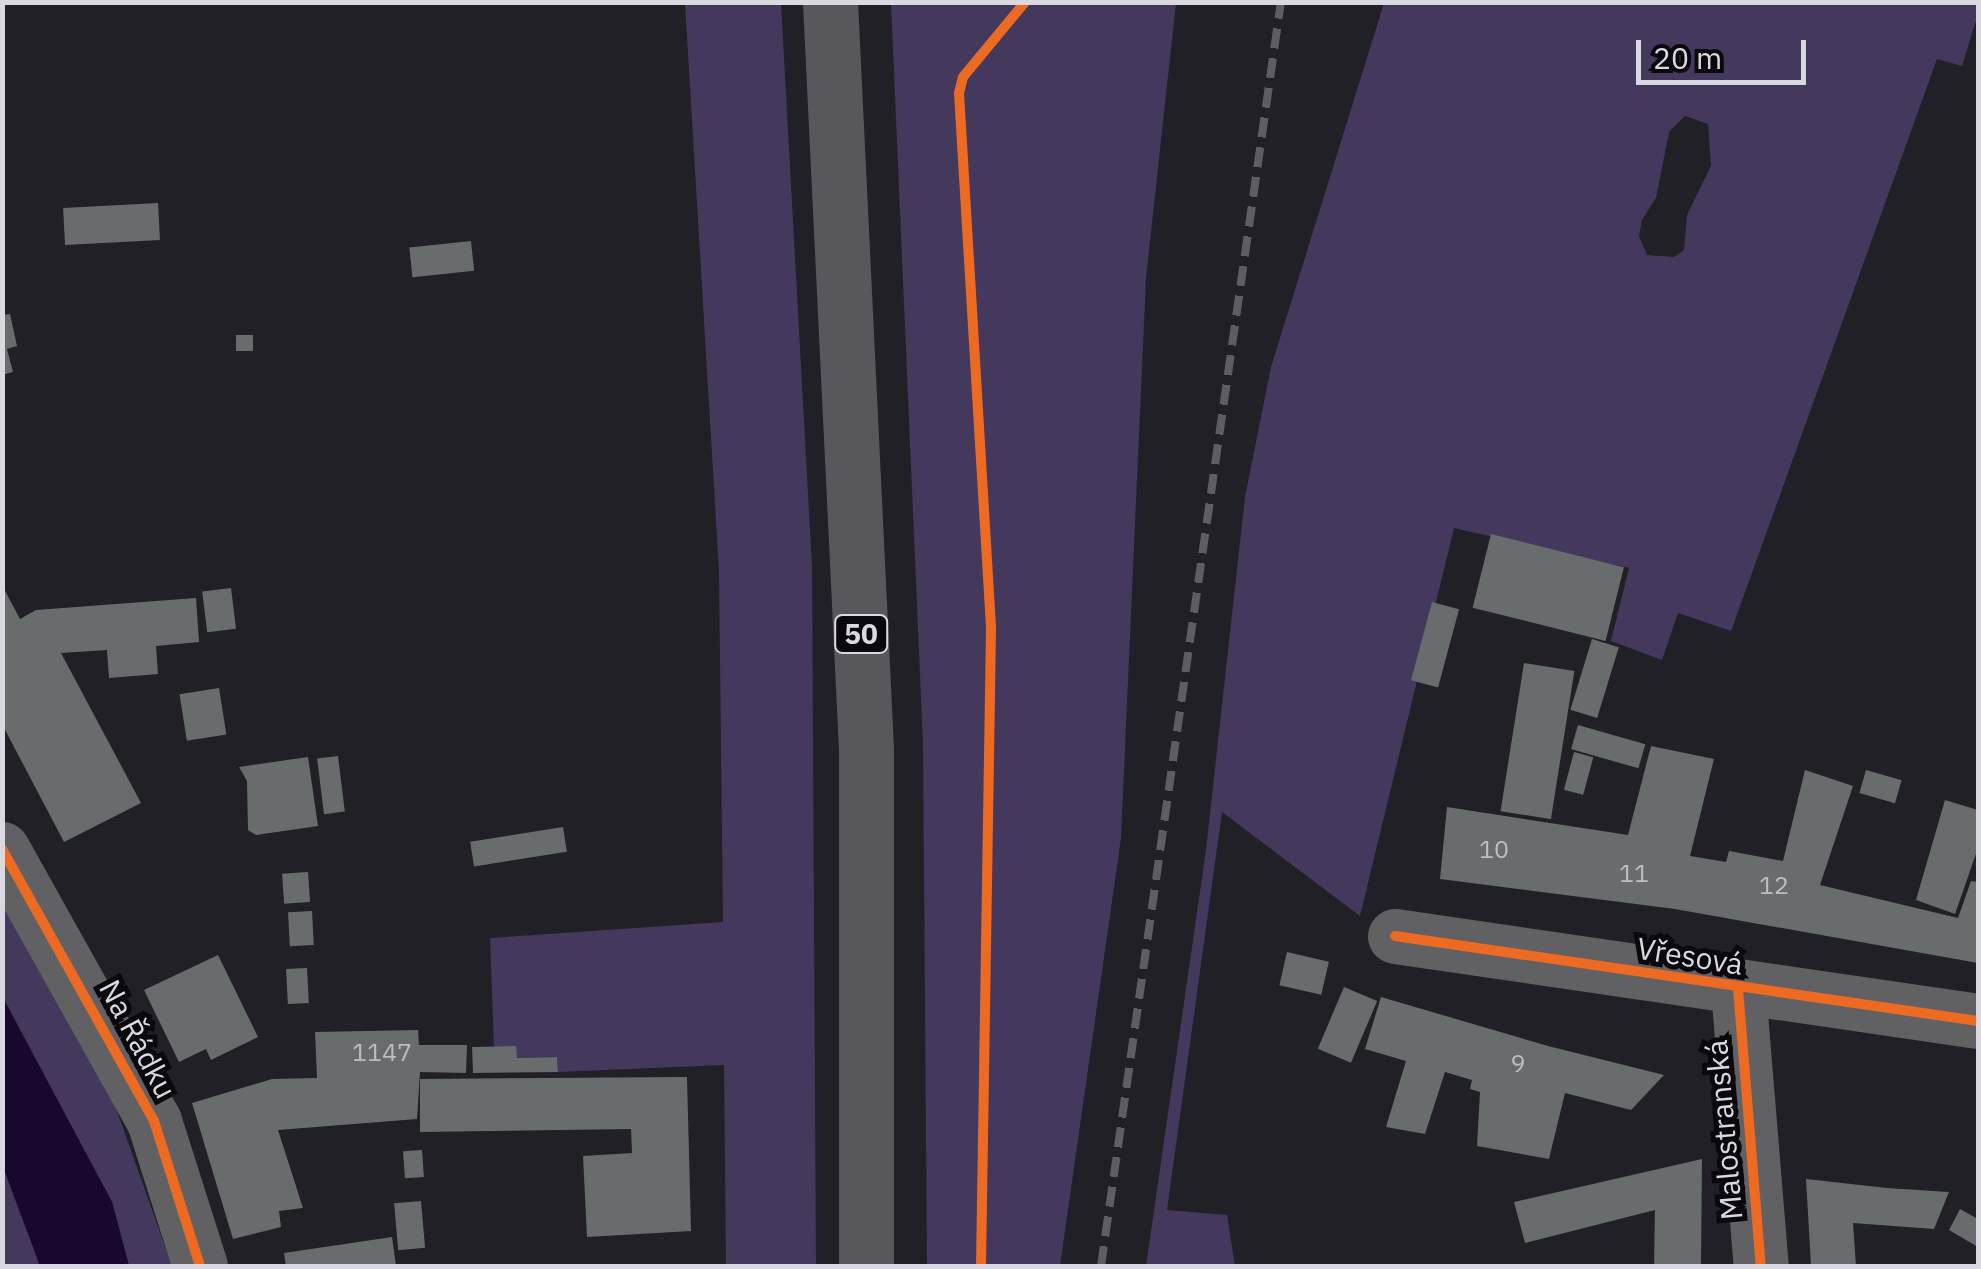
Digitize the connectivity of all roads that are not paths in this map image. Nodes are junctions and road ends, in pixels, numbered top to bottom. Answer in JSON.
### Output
{"nodes":[{"id":1,"x":830,"y":2,"type":"edge"},
{"id":2,"x":2,"y":850,"type":"edge"},
{"id":3,"x":1395,"y":936,"type":"dead end"},
{"id":4,"x":1738,"y":989,"type":"junction"},
{"id":5,"x":1978,"y":1021,"type":"edge"},
{"id":6,"x":200,"y":1266,"type":"edge"},
{"id":7,"x":866,"y":1266,"type":"edge"},
{"id":8,"x":1761,"y":1266,"type":"edge"}],
"edges":[{"from":1,"to":7,"type":"main road","number":"50"},
{"from":2,"to":6,"type":"street","name":"Na Řádku"},
{"from":3,"to":4,"type":"street","name":"Vřesová"},
{"from":4,"to":5,"type":"street","name":"Vřesová"},
{"from":4,"to":8,"type":"street","name":"Malostranská"}]}
